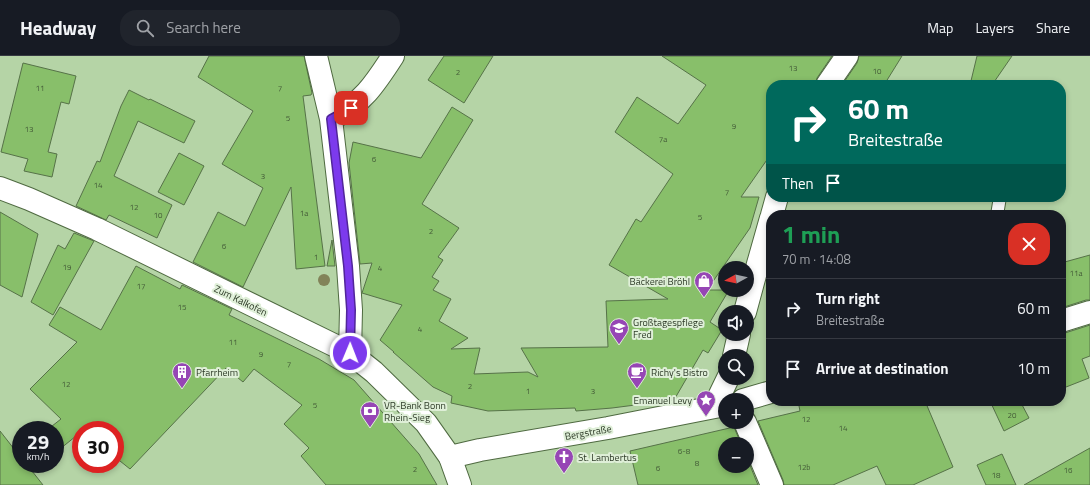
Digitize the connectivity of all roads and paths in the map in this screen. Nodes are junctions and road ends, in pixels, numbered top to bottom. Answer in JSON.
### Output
{"nodes":[{"id":1,"x":316,"y":56,"type":"edge"},
{"id":2,"x":393,"y":56,"type":"edge"},
{"id":3,"x":847,"y":56,"type":"edge"},
{"id":4,"x":830,"y":80,"type":"edge"},
{"id":5,"x":331,"y":119,"type":"junction"},
{"id":6,"x":0,"y":188,"type":"edge"},
{"id":7,"x":766,"y":236,"type":"edge"},
{"id":8,"x":747,"y":305,"type":"edge"},
{"id":9,"x":1090,"y":312,"type":"edge"},
{"id":10,"x":1066,"y":319,"type":"edge"},
{"id":11,"x":350,"y":353,"type":"junction"},
{"id":12,"x":766,"y":393,"type":"edge"},
{"id":13,"x":754,"y":397,"type":"edge"},
{"id":14,"x":718,"y":406,"type":"edge"},
{"id":15,"x":748,"y":429,"type":"edge"},
{"id":16,"x":450,"y":457,"type":"junction"},
{"id":17,"x":460,"y":485,"type":"edge"},
{"id":18,"x":772,"y":485,"type":"edge"}],
"edges":[{"from":1,"to":5,"type":"street"},
{"from":2,"to":5,"type":"street"},
{"from":3,"to":4,"type":"street"},
{"from":5,"to":11,"type":"street"},
{"from":6,"to":11,"type":"street","name":"Zum Kalkofen"},
{"from":7,"to":8,"type":"street"},
{"from":9,"to":10,"type":"street"},
{"from":11,"to":16,"type":"street","name":"Zum Kalkofen"},
{"from":12,"to":13,"type":"street"},
{"from":14,"to":16,"type":"street","name":"Bergstraße"},
{"from":15,"to":18,"type":"street"},
{"from":16,"to":17,"type":"street","name":"Zum Kalkofen"}]}
